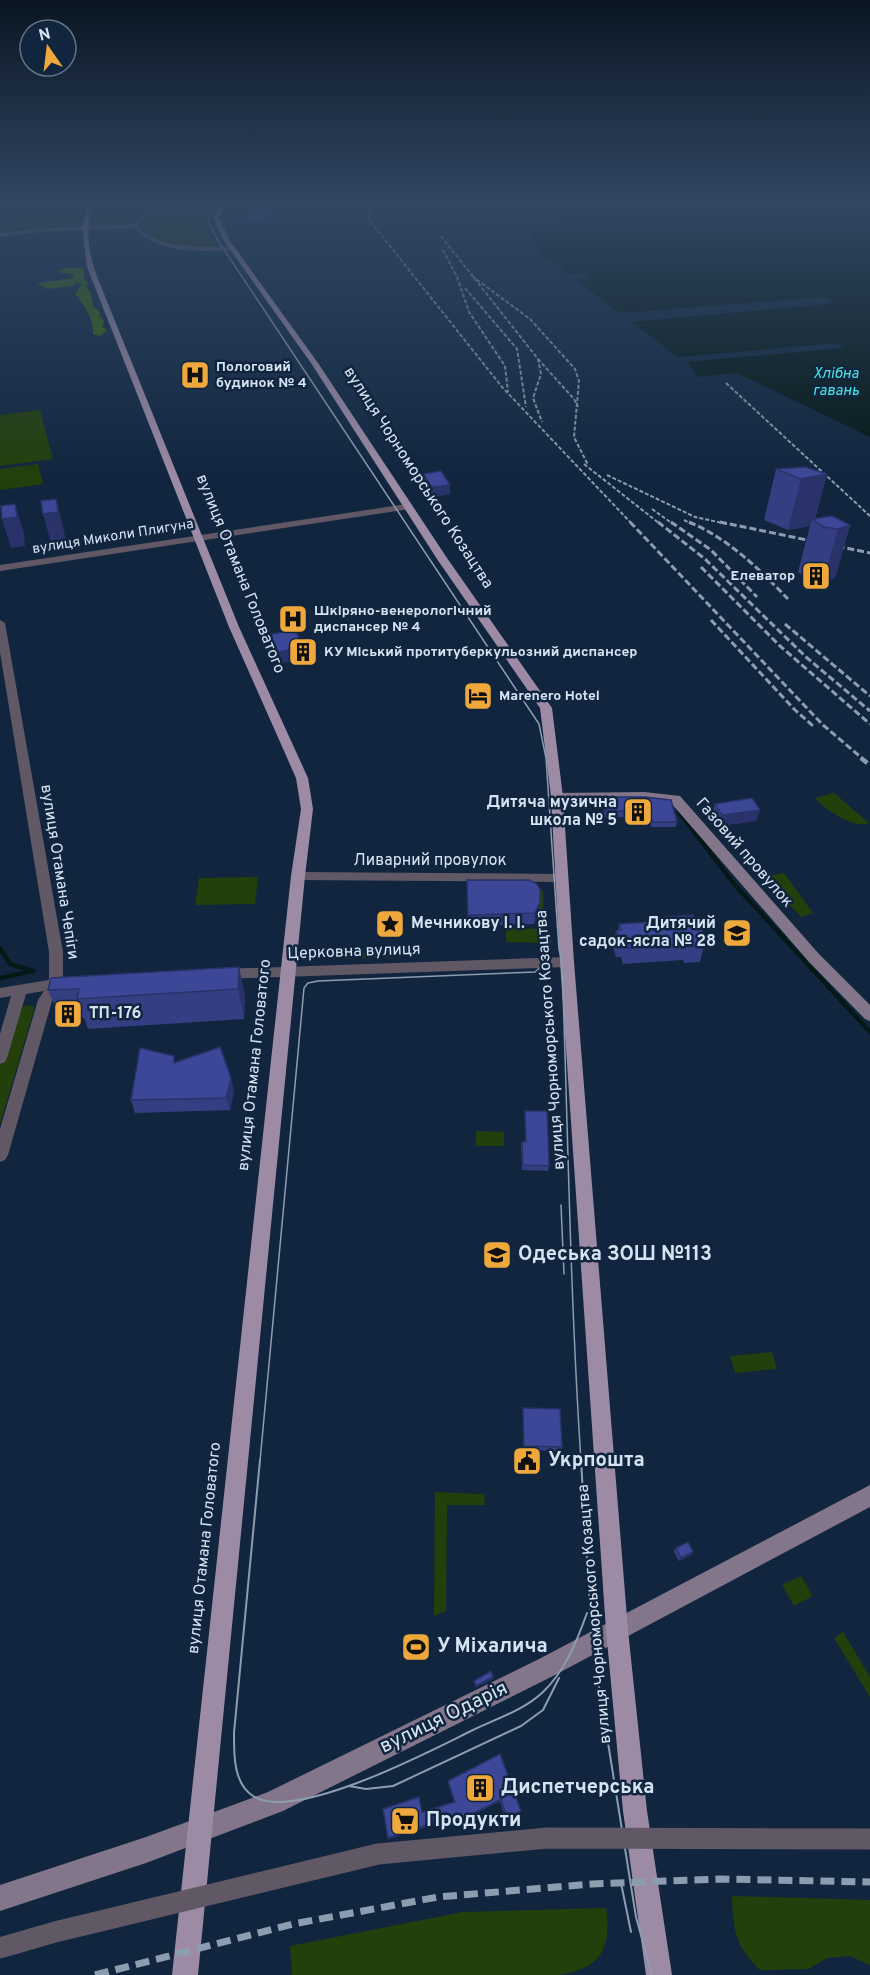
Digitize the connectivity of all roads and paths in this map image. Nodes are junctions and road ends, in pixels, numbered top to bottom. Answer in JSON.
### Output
{"nodes":[{"id":1,"x":99,"y":293,"type":"edge"},
{"id":2,"x":264,"y":293,"type":"edge"},
{"id":3,"x":407,"y":507,"type":"junction"},
{"id":4,"x":198,"y":538,"type":"junction"},
{"id":5,"x":0,"y":568,"type":"edge"},
{"id":6,"x":0,"y":623,"type":"edge"},
{"id":7,"x":557,"y":797,"type":"junction"},
{"id":8,"x":298,"y":876,"type":"junction"},
{"id":9,"x":562,"y":878,"type":"junction"},
{"id":10,"x":567,"y":962,"type":"junction"},
{"id":11,"x":290,"y":970,"type":"junction"},
{"id":12,"x":214,"y":974,"type":"edge"},
{"id":13,"x":79,"y":982,"type":"edge"},
{"id":14,"x":56,"y":983,"type":"junction"},
{"id":15,"x":20,"y":990,"type":"junction"},
{"id":16,"x":0,"y":993,"type":"edge"},
{"id":17,"x":870,"y":1015,"type":"edge"},
{"id":18,"x":0,"y":1058,"type":"edge"},
{"id":19,"x":0,"y":1155,"type":"edge"},
{"id":20,"x":870,"y":1496,"type":"edge"},
{"id":21,"x":617,"y":1630,"type":"junction"},
{"id":22,"x":199,"y":1829,"type":"junction"},
{"id":23,"x":870,"y":1839,"type":"edge"},
{"id":24,"x":0,"y":1898,"type":"edge"},
{"id":25,"x":0,"y":1948,"type":"edge"},
{"id":26,"x":185,"y":1975,"type":"edge"},
{"id":27,"x":659,"y":1975,"type":"edge"}],
"edges":[{"from":1,"to":4,"type":"main road","name":"вулиця Отамана Головатого"},
{"from":2,"to":3,"type":"main road","name":"вулиця Чорноморського Козацтва"},
{"from":3,"to":4,"type":"street","name":"вулиця Миколи Плигуна"},
{"from":3,"to":7,"type":"main road","name":"вулиця Чорноморського Козацтва"},
{"from":4,"to":5,"type":"street","name":"вулиця Миколи Плигуна"},
{"from":4,"to":8,"type":"main road","name":"вулиця Отамана Головатого"},
{"from":6,"to":14,"type":"street","name":"вулиця Отамана Чепіги"},
{"from":7,"to":9,"type":"main road","name":"вулиця Чорноморського Козацтва"},
{"from":7,"to":17,"type":"street","name":"Газовий провулок"},
{"from":8,"to":9,"type":"street","name":"Ливарний провулок"},
{"from":8,"to":11,"type":"main road","name":"вулиця Отамана Головатого"},
{"from":9,"to":10,"type":"main road","name":"вулиця Чорноморського Козацтва"},
{"from":10,"to":11,"type":"street","name":"Церковна вулиця"},
{"from":10,"to":21,"type":"main road","name":"вулиця Чорноморського Козацтва"},
{"from":11,"to":12,"type":"street","name":"Церковна вулиця"},
{"from":11,"to":22,"type":"main road","name":"вулиця Отамана Головатого"},
{"from":13,"to":14,"type":"street"},
{"from":14,"to":15,"type":"street"},
{"from":14,"to":19,"type":"street","name":"вулиця Отамана Чепіги"},
{"from":15,"to":16,"type":"street"},
{"from":15,"to":18,"type":"street"},
{"from":20,"to":21,"type":"street","name":"вулиця Одарія"},
{"from":21,"to":22,"type":"street","name":"вулиця Одарія"},
{"from":21,"to":27,"type":"main road","name":"вулиця Чорноморського Козацтва"},
{"from":22,"to":24,"type":"street","name":"вулиця Одарія"},
{"from":22,"to":26,"type":"main road","name":"вулиця Отамана Головатого"},
{"from":23,"to":25,"type":"street","bridge":true}]}
